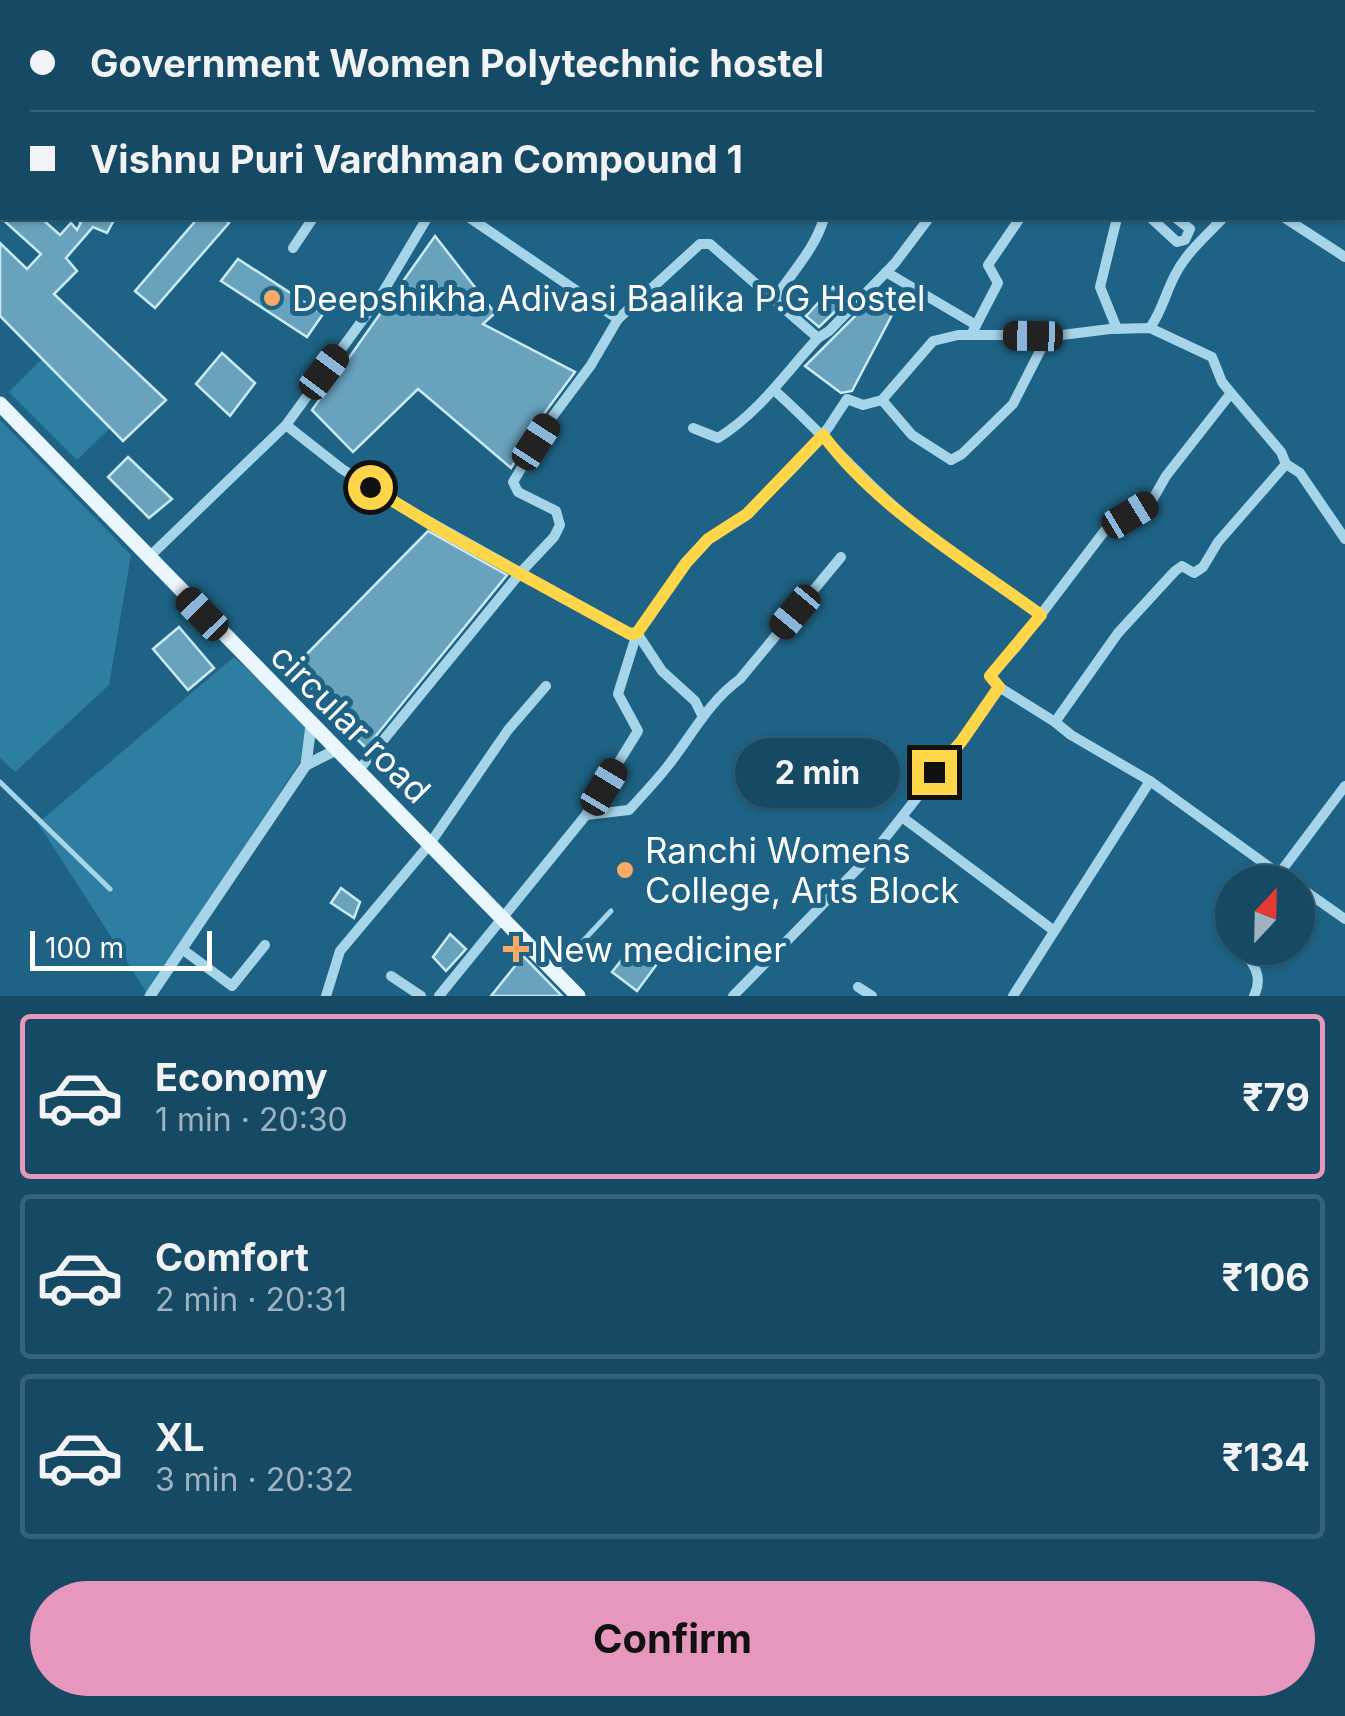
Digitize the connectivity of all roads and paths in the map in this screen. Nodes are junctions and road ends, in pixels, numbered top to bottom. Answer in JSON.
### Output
{"nodes":[{"id":1,"x":312,"y":220,"type":"edge"},
{"id":2,"x":426,"y":220,"type":"edge"},
{"id":3,"x":473,"y":220,"type":"edge"},
{"id":4,"x":823,"y":220,"type":"edge"},
{"id":5,"x":928,"y":220,"type":"edge"},
{"id":6,"x":1019,"y":220,"type":"edge"},
{"id":7,"x":1117,"y":220,"type":"edge"},
{"id":8,"x":1153,"y":220,"type":"edge"},
{"id":9,"x":1179,"y":220,"type":"edge"},
{"id":10,"x":1221,"y":220,"type":"edge"},
{"id":11,"x":1288,"y":220,"type":"edge"},
{"id":12,"x":293,"y":248,"type":"dead end"},
{"id":13,"x":1345,"y":257,"type":"edge"},
{"id":14,"x":886,"y":272,"type":"junction"},
{"id":15,"x":774,"y":300,"type":"junction"},
{"id":16,"x":618,"y":319,"type":"junction"},
{"id":17,"x":1116,"y":328,"type":"junction"},
{"id":18,"x":1150,"y":328,"type":"junction"},
{"id":19,"x":973,"y":330,"type":"junction"},
{"id":20,"x":1033,"y":336,"type":"junction"},
{"id":21,"x":818,"y":338,"type":"junction"},
{"id":22,"x":774,"y":390,"type":"junction"},
{"id":23,"x":1231,"y":393,"type":"junction"},
{"id":24,"x":882,"y":400,"type":"junction"},
{"id":25,"x":0,"y":404,"type":"edge"},
{"id":26,"x":286,"y":424,"type":"junction"},
{"id":27,"x":693,"y":428,"type":"dead end"},
{"id":28,"x":823,"y":435,"type":"junction"},
{"id":29,"x":1286,"y":464,"type":"junction"},
{"id":30,"x":1345,"y":539,"type":"edge"},
{"id":31,"x":147,"y":558,"type":"junction"},
{"id":32,"x":841,"y":558,"type":"dead end"},
{"id":33,"x":521,"y":572,"type":"junction"},
{"id":34,"x":1041,"y":615,"type":"junction"},
{"id":35,"x":634,"y":633,"type":"junction"},
{"id":36,"x":546,"y":686,"type":"dead end"},
{"id":37,"x":999,"y":687,"type":"junction"},
{"id":38,"x":703,"y":717,"type":"junction"},
{"id":39,"x":1054,"y":722,"type":"junction"},
{"id":40,"x":311,"y":725,"type":"junction"},
{"id":41,"x":336,"y":750,"type":"junction"},
{"id":42,"x":306,"y":765,"type":"junction"},
{"id":43,"x":358,"y":772,"type":"junction"},
{"id":44,"x":1150,"y":781,"type":"junction"},
{"id":45,"x":0,"y":782,"type":"edge"},
{"id":46,"x":1345,"y":786,"type":"edge"},
{"id":47,"x":586,"y":815,"type":"junction"},
{"id":48,"x":902,"y":816,"type":"junction"},
{"id":49,"x":429,"y":845,"type":"junction"},
{"id":50,"x":1267,"y":865,"type":"edge"},
{"id":51,"x":1286,"y":865,"type":"edge"},
{"id":52,"x":110,"y":888,"type":"dead end"},
{"id":53,"x":1315,"y":898,"type":"edge"},
{"id":54,"x":611,"y":911,"type":"dead end"},
{"id":55,"x":503,"y":919,"type":"junction"},
{"id":56,"x":1345,"y":919,"type":"edge"},
{"id":57,"x":1052,"y":930,"type":"junction"},
{"id":58,"x":265,"y":945,"type":"dead end"},
{"id":59,"x":182,"y":949,"type":"junction"},
{"id":60,"x":1253,"y":965,"type":"edge"},
{"id":61,"x":554,"y":972,"type":"junction"},
{"id":62,"x":391,"y":976,"type":"dead end"},
{"id":63,"x":858,"y":987,"type":"dead end"},
{"id":64,"x":1256,"y":995,"type":"edge"},
{"id":65,"x":150,"y":996,"type":"edge"},
{"id":66,"x":326,"y":996,"type":"edge"},
{"id":67,"x":421,"y":996,"type":"edge"},
{"id":68,"x":439,"y":996,"type":"edge"},
{"id":69,"x":578,"y":996,"type":"edge"},
{"id":70,"x":733,"y":996,"type":"edge"},
{"id":71,"x":872,"y":996,"type":"edge"},
{"id":72,"x":1013,"y":996,"type":"edge"}],
"edges":[{"from":1,"to":12,"type":"street"},
{"from":2,"to":26,"type":"street"},
{"from":3,"to":16,"type":"street"},
{"from":4,"to":15,"type":"street"},
{"from":5,"to":14,"type":"street"},
{"from":6,"to":19,"type":"street"},
{"from":7,"to":17,"type":"street"},
{"from":8,"to":9,"type":"street"},
{"from":10,"to":18,"type":"street"},
{"from":11,"to":13,"type":"street"},
{"from":14,"to":19,"type":"street"},
{"from":14,"to":21,"type":"street"},
{"from":15,"to":16,"type":"street"},
{"from":15,"to":21,"type":"street"},
{"from":16,"to":33,"type":"street"},
{"from":17,"to":18,"type":"street"},
{"from":17,"to":20,"type":"street"},
{"from":18,"to":23,"type":"street"},
{"from":19,"to":20,"type":"street"},
{"from":19,"to":24,"type":"street"},
{"from":20,"to":24,"type":"street"},
{"from":21,"to":22,"type":"street"},
{"from":22,"to":27,"type":"street"},
{"from":22,"to":28,"type":"street"},
{"from":23,"to":29,"type":"street"},
{"from":23,"to":34,"type":"street"},
{"from":24,"to":28,"type":"street"},
{"from":25,"to":31,"type":"main road","name":"circular road"},
{"from":26,"to":31,"type":"street"},
{"from":26,"to":33,"type":"street"},
{"from":28,"to":34,"type":"street"},
{"from":28,"to":35,"type":"street"},
{"from":29,"to":30,"type":"street"},
{"from":29,"to":39,"type":"street"},
{"from":31,"to":40,"type":"main road","name":"circular road"},
{"from":32,"to":38,"type":"street"},
{"from":33,"to":35,"type":"street"},
{"from":33,"to":43,"type":"street"},
{"from":34,"to":37,"type":"street"},
{"from":35,"to":38,"type":"street"},
{"from":35,"to":47,"type":"street"},
{"from":36,"to":49,"type":"street"},
{"from":37,"to":39,"type":"street"},
{"from":37,"to":48,"type":"street"},
{"from":38,"to":47,"type":"street"},
{"from":39,"to":44,"type":"street"},
{"from":40,"to":41,"type":"main road","name":"circular road"},
{"from":40,"to":42,"type":"street"},
{"from":41,"to":42,"type":"street"},
{"from":41,"to":43,"type":"main road","name":"circular road"},
{"from":42,"to":59,"type":"street"},
{"from":43,"to":49,"type":"main road","name":"circular road"},
{"from":44,"to":50,"type":"street"},
{"from":44,"to":57,"type":"street"},
{"from":45,"to":52,"type":"lane"},
{"from":46,"to":51,"type":"street"},
{"from":47,"to":55,"type":"street"},
{"from":48,"to":57,"type":"street"},
{"from":48,"to":70,"type":"street"},
{"from":49,"to":55,"type":"main road","name":"circular road"},
{"from":49,"to":66,"type":"street"},
{"from":53,"to":56,"type":"street"},
{"from":54,"to":61,"type":"lane"},
{"from":55,"to":61,"type":"main road","name":"circular road"},
{"from":55,"to":68,"type":"street"},
{"from":57,"to":72,"type":"street"},
{"from":58,"to":59,"type":"street"},
{"from":59,"to":65,"type":"street"},
{"from":60,"to":64,"type":"street"},
{"from":61,"to":69,"type":"main road","name":"circular road"},
{"from":62,"to":67,"type":"street"},
{"from":63,"to":71,"type":"street"}]}
